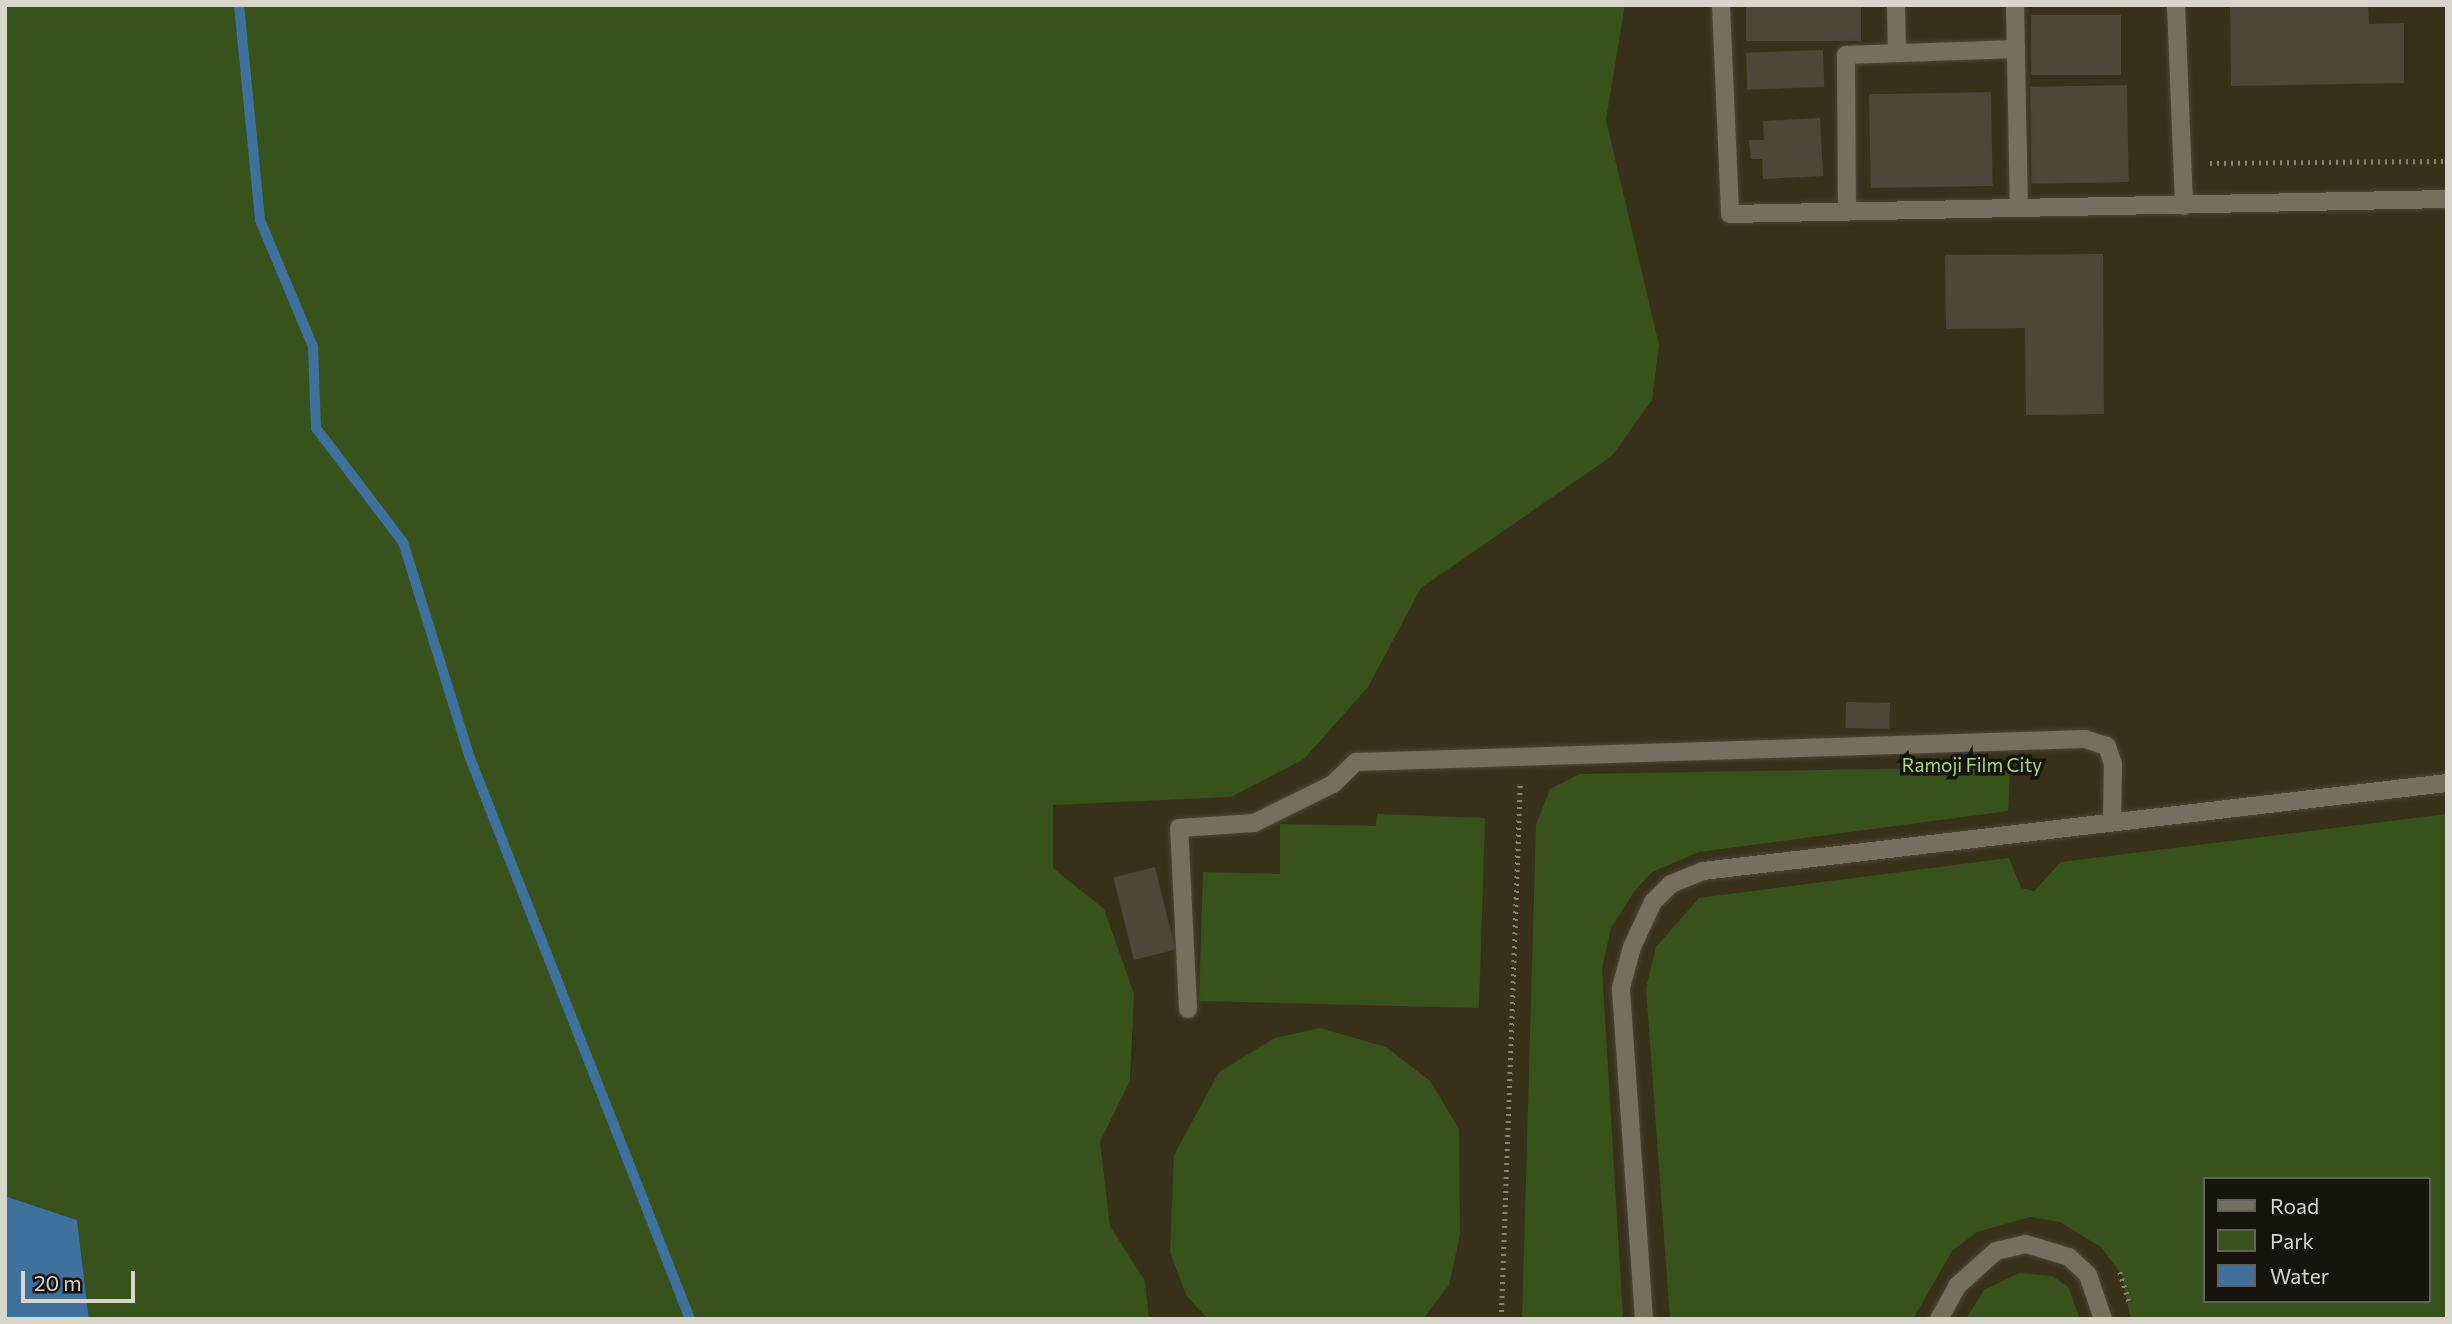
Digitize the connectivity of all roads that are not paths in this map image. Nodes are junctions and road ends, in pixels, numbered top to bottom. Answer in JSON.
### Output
{"nodes":[{"id":1,"x":1721,"y":5,"type":"edge"},
{"id":2,"x":1896,"y":5,"type":"edge"},
{"id":3,"x":2014,"y":5,"type":"edge"},
{"id":4,"x":2176,"y":5,"type":"edge"},
{"id":5,"x":2015,"y":49,"type":"junction"},
{"id":6,"x":1897,"y":53,"type":"junction"},
{"id":7,"x":2447,"y":199,"type":"edge"},
{"id":8,"x":2184,"y":206,"type":"junction"},
{"id":9,"x":2019,"y":208,"type":"junction"},
{"id":10,"x":1847,"y":211,"type":"junction"},
{"id":11,"x":2447,"y":783,"type":"edge"},
{"id":12,"x":2112,"y":819,"type":"junction"},
{"id":13,"x":1188,"y":1009,"type":"dead end"},
{"id":14,"x":1644,"y":1319,"type":"edge"},
{"id":15,"x":1939,"y":1319,"type":"edge"},
{"id":16,"x":2102,"y":1319,"type":"edge"}],
"edges":[{"from":1,"to":10,"type":"lane"},
{"from":2,"to":6,"type":"lane"},
{"from":3,"to":5,"type":"lane"},
{"from":4,"to":8,"type":"lane"},
{"from":5,"to":6,"type":"lane"},
{"from":5,"to":9,"type":"lane"},
{"from":6,"to":10,"type":"lane"},
{"from":7,"to":8,"type":"lane"},
{"from":8,"to":9,"type":"lane"},
{"from":9,"to":10,"type":"lane"},
{"from":11,"to":12,"type":"lane"},
{"from":12,"to":13,"type":"lane"},
{"from":12,"to":14,"type":"lane"},
{"from":15,"to":16,"type":"lane"}]}
